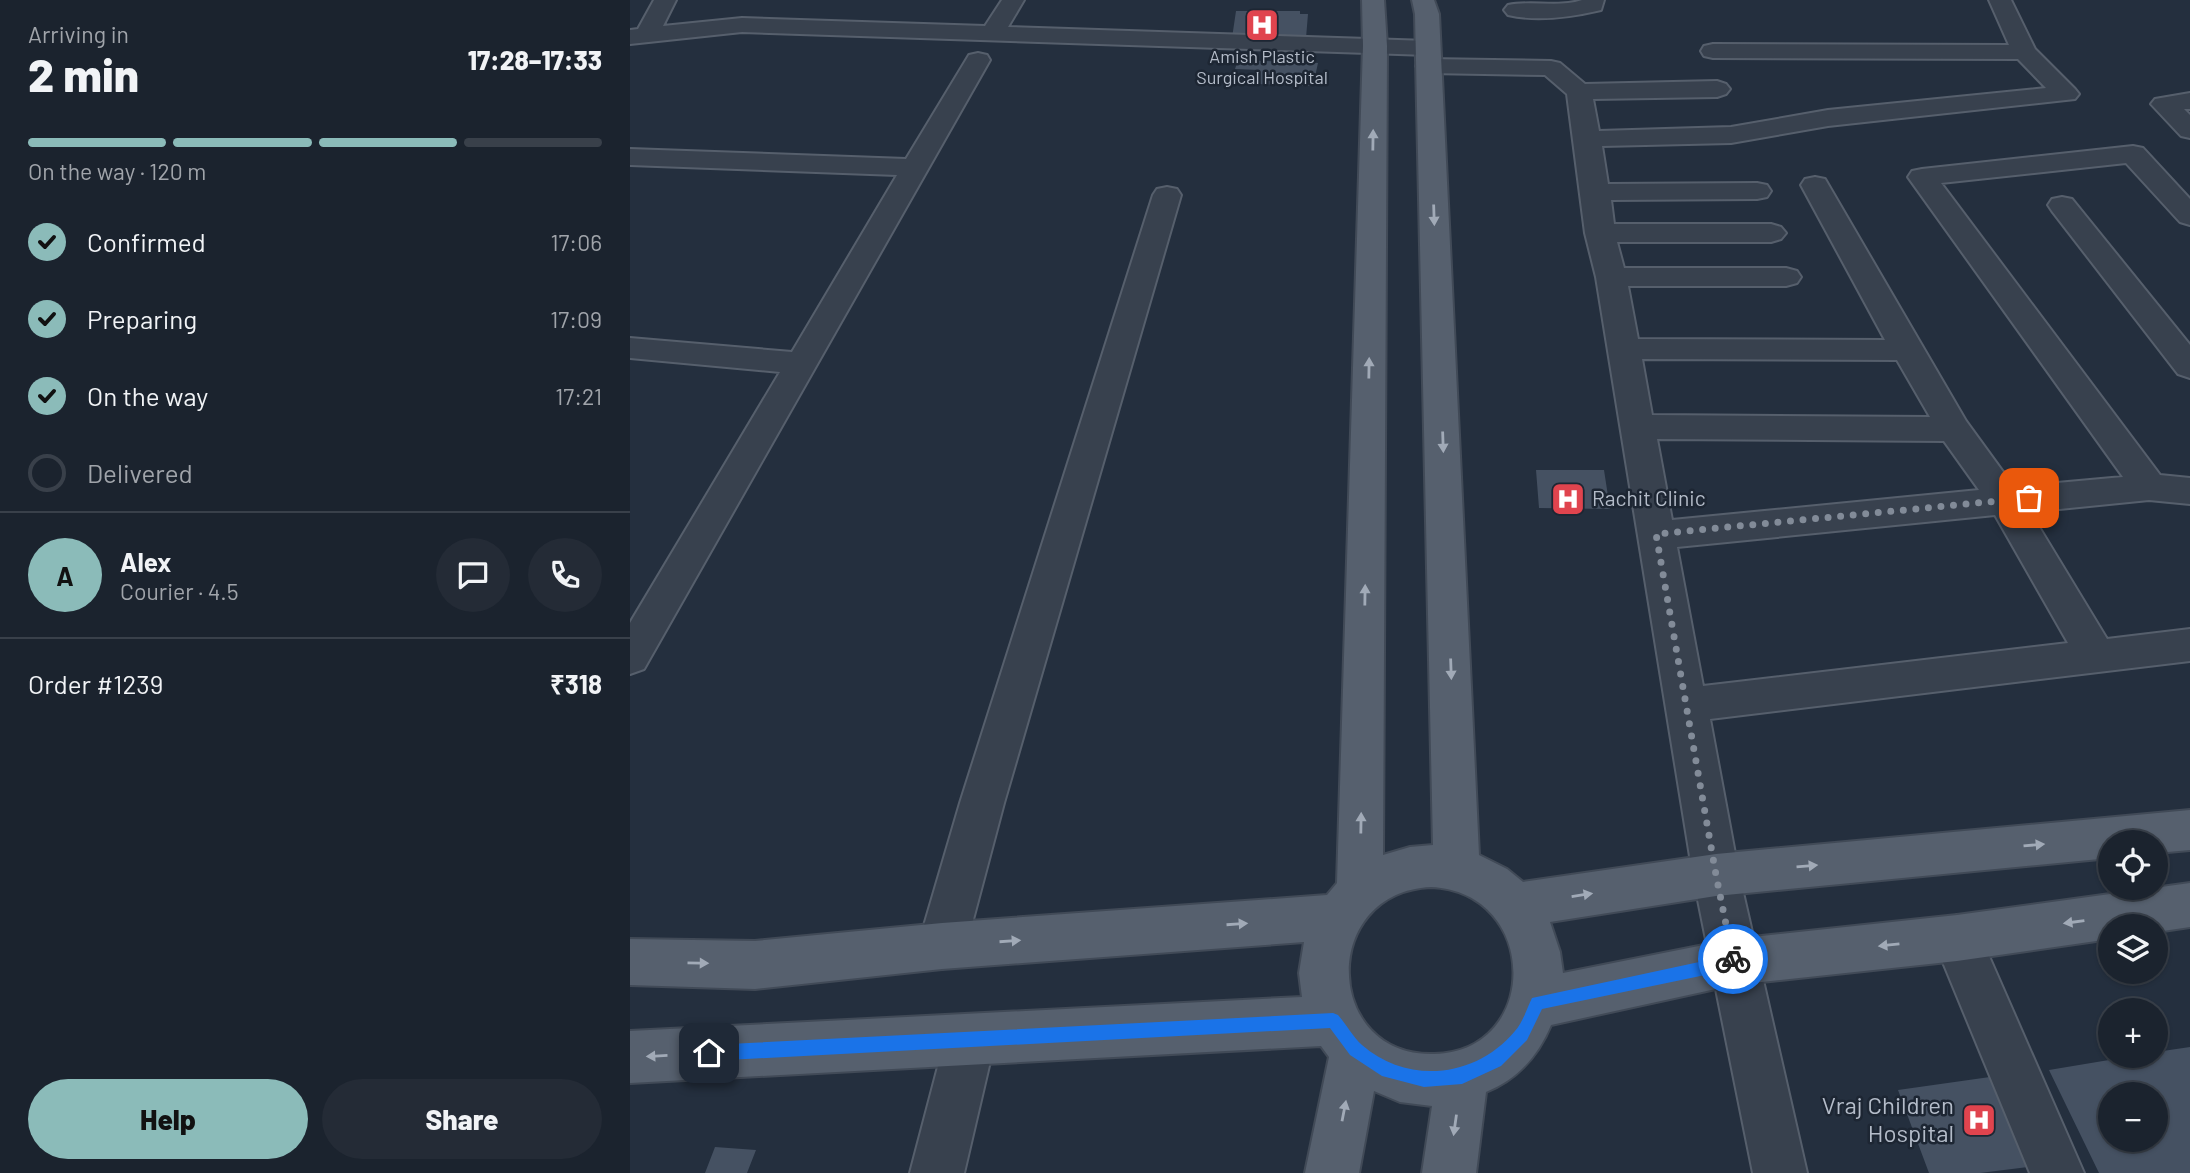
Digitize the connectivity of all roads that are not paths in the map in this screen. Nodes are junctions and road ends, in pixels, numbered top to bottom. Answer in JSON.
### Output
{"nodes":[{"id":1,"x":665,"y":0,"type":"edge"},
{"id":2,"x":1013,"y":0,"type":"edge"},
{"id":3,"x":1373,"y":0,"type":"edge"},
{"id":4,"x":1423,"y":0,"type":"edge"},
{"id":5,"x":1593,"y":0,"type":"edge"},
{"id":6,"x":2000,"y":0,"type":"edge"},
{"id":7,"x":1516,"y":10,"type":"dead end"},
{"id":8,"x":639,"y":36,"type":"edge"},
{"id":9,"x":1375,"y":46,"type":"junction"},
{"id":10,"x":986,"y":47,"type":"junction"},
{"id":11,"x":1713,"y":51,"type":"dead end"},
{"id":12,"x":2024,"y":52,"type":"junction"},
{"id":13,"x":1428,"y":57,"type":"junction"},
{"id":14,"x":1717,"y":89,"type":"dead end"},
{"id":15,"x":1578,"y":92,"type":"junction"},
{"id":16,"x":2190,"y":101,"type":"edge"},
{"id":17,"x":2190,"y":130,"type":"edge"},
{"id":18,"x":1586,"y":139,"type":"junction"},
{"id":19,"x":630,"y":157,"type":"edge"},
{"id":20,"x":915,"y":168,"type":"junction"},
{"id":21,"x":1815,"y":185,"type":"dead end"},
{"id":22,"x":1757,"y":191,"type":"dead end"},
{"id":23,"x":1596,"y":192,"type":"junction"},
{"id":24,"x":1167,"y":195,"type":"dead end"},
{"id":25,"x":2062,"y":205,"type":"dead end"},
{"id":26,"x":2190,"y":216,"type":"edge"},
{"id":27,"x":1600,"y":233,"type":"junction"},
{"id":28,"x":1771,"y":233,"type":"dead end"},
{"id":29,"x":1611,"y":277,"type":"junction"},
{"id":30,"x":1786,"y":277,"type":"dead end"},
{"id":31,"x":630,"y":348,"type":"edge"},
{"id":32,"x":1624,"y":349,"type":"junction"},
{"id":33,"x":1907,"y":350,"type":"junction"},
{"id":34,"x":802,"y":363,"type":"junction"},
{"id":35,"x":2190,"y":367,"type":"edge"},
{"id":36,"x":1637,"y":426,"type":"junction"},
{"id":37,"x":1954,"y":429,"type":"junction"},
{"id":38,"x":2149,"y":487,"type":"junction"},
{"id":39,"x":2190,"y":491,"type":"edge"},
{"id":40,"x":2006,"y":500,"type":"junction"},
{"id":41,"x":1656,"y":534,"type":"junction"},
{"id":42,"x":647,"y":600,"type":"edge"},
{"id":43,"x":2190,"y":645,"type":"edge"},
{"id":44,"x":2096,"y":656,"type":"junction"},
{"id":45,"x":630,"y":658,"type":"edge"},
{"id":46,"x":1686,"y":705,"type":"junction"},
{"id":47,"x":2190,"y":830,"type":"edge"},
{"id":48,"x":1457,"y":869,"type":"junction"},
{"id":49,"x":1716,"y":875,"type":"junction"},
{"id":50,"x":1348,"y":904,"type":"junction"},
{"id":51,"x":1514,"y":905,"type":"junction"},
{"id":52,"x":2190,"y":905,"type":"edge"},
{"id":53,"x":1957,"y":938,"type":"junction"},
{"id":54,"x":942,"y":946,"type":"junction"},
{"id":55,"x":630,"y":962,"type":"edge"},
{"id":56,"x":1734,"y":962,"type":"junction"},
{"id":57,"x":1537,"y":1003,"type":"junction"},
{"id":58,"x":1344,"y":1035,"type":"junction"},
{"id":59,"x":970,"y":1040,"type":"junction"},
{"id":60,"x":630,"y":1057,"type":"edge"},
{"id":61,"x":1462,"y":1076,"type":"junction"},
{"id":62,"x":937,"y":1173,"type":"edge"},
{"id":63,"x":1332,"y":1173,"type":"edge"},
{"id":64,"x":1449,"y":1173,"type":"edge"},
{"id":65,"x":1780,"y":1173,"type":"edge"},
{"id":66,"x":2057,"y":1173,"type":"edge"}],
"edges":[{"from":1,"to":8,"type":"street"},
{"from":2,"to":10,"type":"street"},
{"from":3,"to":9,"type":"main road"},
{"from":4,"to":13,"type":"main road"},
{"from":5,"to":7,"type":"street"},
{"from":6,"to":12,"type":"street"},
{"from":8,"to":10,"type":"street"},
{"from":9,"to":10,"type":"street"},
{"from":9,"to":13,"type":"street"},
{"from":50,"to":9,"type":"main road","one_way":true},
{"from":10,"to":20,"type":"street"},
{"from":11,"to":12,"type":"street"},
{"from":12,"to":18,"type":"street"},
{"from":13,"to":15,"type":"street"},
{"from":13,"to":48,"type":"main road","one_way":true},
{"from":14,"to":15,"type":"street"},
{"from":15,"to":18,"type":"street"},
{"from":16,"to":17,"type":"street"},
{"from":18,"to":23,"type":"street"},
{"from":19,"to":20,"type":"street"},
{"from":20,"to":34,"type":"street"},
{"from":21,"to":33,"type":"street"},
{"from":22,"to":23,"type":"street"},
{"from":23,"to":27,"type":"street"},
{"from":24,"to":54,"type":"street"},
{"from":25,"to":35,"type":"street"},
{"from":26,"to":38,"type":"street"},
{"from":27,"to":28,"type":"street"},
{"from":27,"to":29,"type":"street"},
{"from":29,"to":30,"type":"street"},
{"from":29,"to":32,"type":"street"},
{"from":31,"to":34,"type":"street"},
{"from":32,"to":33,"type":"street"},
{"from":32,"to":36,"type":"street"},
{"from":33,"to":37,"type":"street"},
{"from":34,"to":42,"type":"street"},
{"from":36,"to":37,"type":"street"},
{"from":36,"to":41,"type":"street"},
{"from":37,"to":40,"type":"street"},
{"from":38,"to":39,"type":"street"},
{"from":38,"to":40,"type":"street"},
{"from":40,"to":41,"type":"street"},
{"from":40,"to":44,"type":"street"},
{"from":41,"to":46,"type":"street"},
{"from":42,"to":45,"type":"street"},
{"from":43,"to":44,"type":"street"},
{"from":44,"to":46,"type":"street"},
{"from":46,"to":49,"type":"street"},
{"from":49,"to":47,"type":"main road","one_way":true},
{"from":48,"to":50,"type":"main road"},
{"from":48,"to":51,"type":"main road"},
{"from":51,"to":49,"type":"main road","one_way":true},
{"from":49,"to":56,"type":"street"},
{"from":54,"to":50,"type":"main road","one_way":true},
{"from":50,"to":58,"type":"main road"},
{"from":51,"to":57,"type":"main road"},
{"from":52,"to":53,"type":"main road","one_way":true},
{"from":53,"to":56,"type":"main road","one_way":true},
{"from":53,"to":66,"type":"street"},
{"from":55,"to":54,"type":"main road","one_way":true},
{"from":56,"to":57,"type":"main road"},
{"from":56,"to":65,"type":"street"},
{"from":57,"to":61,"type":"main road"},
{"from":58,"to":59,"type":"main road"},
{"from":58,"to":61,"type":"main road"},
{"from":63,"to":58,"type":"main road","one_way":true},
{"from":59,"to":60,"type":"main road","one_way":true},
{"from":59,"to":62,"type":"street"},
{"from":61,"to":64,"type":"main road","one_way":true}]}
